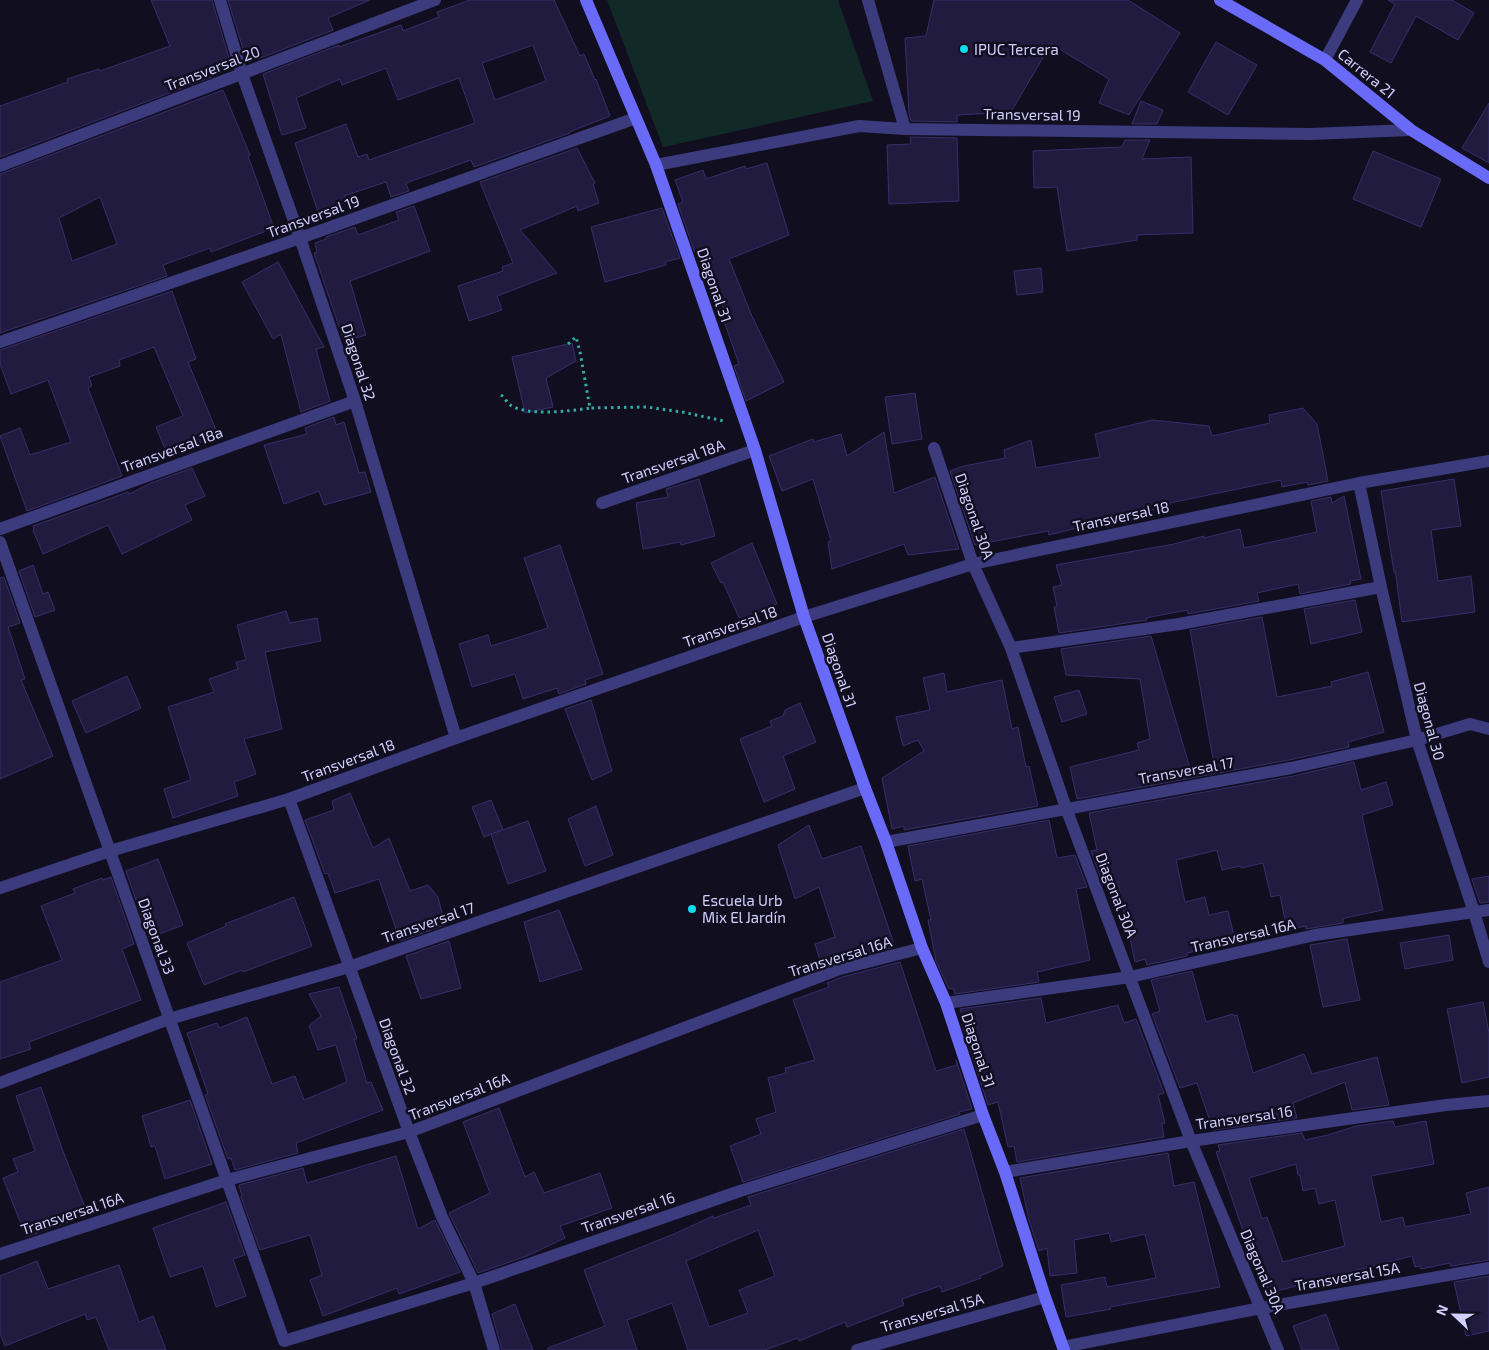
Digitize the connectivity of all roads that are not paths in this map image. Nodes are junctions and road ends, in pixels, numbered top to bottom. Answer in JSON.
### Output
{"nodes":[{"id":1,"x":220,"y":0,"type":"edge"},
{"id":2,"x":434,"y":0,"type":"edge"},
{"id":3,"x":586,"y":0,"type":"edge"},
{"id":4,"x":868,"y":0,"type":"edge"},
{"id":5,"x":1220,"y":0,"type":"edge"},
{"id":6,"x":1357,"y":0,"type":"edge"},
{"id":7,"x":1325,"y":60,"type":"junction"},
{"id":8,"x":242,"y":74,"type":"junction"},
{"id":9,"x":636,"y":118,"type":"junction"},
{"id":10,"x":905,"y":128,"type":"junction"},
{"id":11,"x":1411,"y":130,"type":"junction"},
{"id":12,"x":656,"y":164,"type":"junction"},
{"id":13,"x":0,"y":166,"type":"edge"},
{"id":14,"x":1489,"y":178,"type":"edge"},
{"id":15,"x":300,"y":238,"type":"junction"},
{"id":16,"x":0,"y":342,"type":"edge"},
{"id":17,"x":355,"y":401,"type":"junction"},
{"id":18,"x":934,"y":448,"type":"dead end"},
{"id":19,"x":755,"y":450,"type":"junction"},
{"id":20,"x":1489,"y":461,"type":"edge"},
{"id":21,"x":1359,"y":483,"type":"junction"},
{"id":22,"x":602,"y":503,"type":"dead end"},
{"id":23,"x":0,"y":529,"type":"edge"},
{"id":24,"x":0,"y":542,"type":"edge"},
{"id":25,"x":973,"y":564,"type":"junction"},
{"id":26,"x":1381,"y":587,"type":"junction"},
{"id":27,"x":804,"y":617,"type":"junction"},
{"id":28,"x":1011,"y":648,"type":"junction"},
{"id":29,"x":1489,"y":729,"type":"edge"},
{"id":30,"x":456,"y":738,"type":"junction"},
{"id":31,"x":1417,"y":740,"type":"junction"},
{"id":32,"x":865,"y":788,"type":"junction"},
{"id":33,"x":289,"y":799,"type":"junction"},
{"id":34,"x":1066,"y":808,"type":"junction"},
{"id":35,"x":886,"y":842,"type":"junction"},
{"id":36,"x":110,"y":851,"type":"junction"},
{"id":37,"x":0,"y":888,"type":"edge"},
{"id":38,"x":1489,"y":910,"type":"edge"},
{"id":39,"x":1474,"y":912,"type":"junction"},
{"id":40,"x":922,"y":948,"type":"junction"},
{"id":41,"x":1489,"y":962,"type":"edge"},
{"id":42,"x":349,"y":967,"type":"junction"},
{"id":43,"x":1130,"y":977,"type":"junction"},
{"id":44,"x":946,"y":1003,"type":"junction"},
{"id":45,"x":169,"y":1019,"type":"junction"},
{"id":46,"x":0,"y":1083,"type":"edge"},
{"id":47,"x":1489,"y":1101,"type":"edge"},
{"id":48,"x":983,"y":1115,"type":"junction"},
{"id":49,"x":408,"y":1132,"type":"junction"},
{"id":50,"x":1191,"y":1141,"type":"junction"},
{"id":51,"x":1005,"y":1172,"type":"junction"},
{"id":52,"x":226,"y":1180,"type":"junction"},
{"id":53,"x":0,"y":1254,"type":"edge"},
{"id":54,"x":1489,"y":1268,"type":"edge"},
{"id":55,"x":474,"y":1283,"type":"junction"},
{"id":56,"x":1045,"y":1297,"type":"junction"},
{"id":57,"x":1261,"y":1308,"type":"junction"},
{"id":58,"x":284,"y":1341,"type":"joint"},
{"id":59,"x":1064,"y":1348,"type":"edge"},
{"id":60,"x":494,"y":1350,"type":"edge"},
{"id":61,"x":856,"y":1350,"type":"edge"},
{"id":62,"x":1278,"y":1350,"type":"edge"}],
"edges":[{"from":1,"to":8,"type":"street","name":"Diagonal 32"},
{"from":2,"to":8,"type":"street","name":"Transversal 20"},
{"from":3,"to":9,"type":"street","name":"Diagonal 31"},
{"from":4,"to":10,"type":"street"},
{"from":5,"to":7,"type":"street","name":"Carrera 21"},
{"from":6,"to":7,"type":"street"},
{"from":7,"to":11,"type":"street","name":"Carrera 21"},
{"from":8,"to":13,"type":"street","name":"Transversal 20"},
{"from":8,"to":15,"type":"street","name":"Diagonal 32"},
{"from":9,"to":12,"type":"street","name":"Diagonal 31"},
{"from":9,"to":15,"type":"street","name":"Transversal 19"},
{"from":10,"to":11,"type":"street","name":"Transversal 19"},
{"from":10,"to":12,"type":"street","name":"Transversal 19"},
{"from":11,"to":14,"type":"street","name":"Carrera 21"},
{"from":12,"to":19,"type":"street","name":"Diagonal 31"},
{"from":15,"to":16,"type":"street","name":"Transversal 19"},
{"from":15,"to":17,"type":"street","name":"Diagonal 32"},
{"from":17,"to":23,"type":"street","name":"Transversal 18a"},
{"from":17,"to":30,"type":"street","name":"Diagonal 32"},
{"from":18,"to":25,"type":"street","name":"Diagonal 30A"},
{"from":19,"to":22,"type":"street","name":"Transversal 18A"},
{"from":19,"to":27,"type":"street","name":"Diagonal 31"},
{"from":20,"to":21,"type":"street","name":"Transversal 18"},
{"from":21,"to":25,"type":"street","name":"Transversal 18"},
{"from":21,"to":26,"type":"street","name":"Diagonal 30"},
{"from":24,"to":36,"type":"street","name":"Diagonal 33"},
{"from":25,"to":27,"type":"street","name":"Transversal 18"},
{"from":25,"to":28,"type":"street","name":"Diagonal 30A"},
{"from":26,"to":28,"type":"street"},
{"from":26,"to":31,"type":"street","name":"Diagonal 30"},
{"from":27,"to":30,"type":"street","name":"Transversal 18"},
{"from":27,"to":32,"type":"street","name":"Diagonal 31"},
{"from":28,"to":34,"type":"street","name":"Diagonal 30A"},
{"from":29,"to":31,"type":"street","name":"Transversal 17"},
{"from":30,"to":33,"type":"street","name":"Transversal 18"},
{"from":31,"to":34,"type":"street","name":"Transversal 17"},
{"from":31,"to":39,"type":"street","name":"Diagonal 30"},
{"from":32,"to":35,"type":"street","name":"Diagonal 31"},
{"from":32,"to":42,"type":"street","name":"Transversal 17"},
{"from":33,"to":36,"type":"street","name":"Transversal 18"},
{"from":33,"to":42,"type":"street","name":"Diagonal 32"},
{"from":34,"to":35,"type":"street","name":"Transversal 17"},
{"from":34,"to":43,"type":"street","name":"Diagonal 30A"},
{"from":35,"to":40,"type":"street","name":"Diagonal 31"},
{"from":36,"to":37,"type":"street","name":"Transversal 18"},
{"from":36,"to":45,"type":"street","name":"Diagonal 33"},
{"from":38,"to":39,"type":"street","name":"Transversal 16A"},
{"from":39,"to":41,"type":"street","name":"Diagonal 30"},
{"from":39,"to":43,"type":"street","name":"Transversal 16A"},
{"from":40,"to":44,"type":"street","name":"Diagonal 31"},
{"from":40,"to":49,"type":"street","name":"Transversal 16A"},
{"from":42,"to":45,"type":"street","name":"Transversal 17"},
{"from":42,"to":49,"type":"street","name":"Diagonal 32"},
{"from":43,"to":44,"type":"street","name":"Transversal 16A"},
{"from":43,"to":50,"type":"street","name":"Diagonal 30A"},
{"from":44,"to":48,"type":"street","name":"Diagonal 31"},
{"from":45,"to":46,"type":"street","name":"Transversal 17"},
{"from":45,"to":52,"type":"street","name":"Diagonal 33"},
{"from":47,"to":50,"type":"street","name":"Transversal 16"},
{"from":48,"to":51,"type":"street","name":"Diagonal 31"},
{"from":48,"to":55,"type":"street","name":"Transversal 16"},
{"from":49,"to":52,"type":"street","name":"Transversal 16A"},
{"from":49,"to":55,"type":"street","name":"Diagonal 32"},
{"from":50,"to":51,"type":"street","name":"Transversal 16"},
{"from":50,"to":57,"type":"street","name":"Diagonal 30A"},
{"from":51,"to":56,"type":"street","name":"Diagonal 31"},
{"from":52,"to":53,"type":"street","name":"Transversal 16A"},
{"from":52,"to":58,"type":"street","name":"Diagonal 33"},
{"from":54,"to":57,"type":"street","name":"Transversal 15A"},
{"from":55,"to":58,"type":"street","name":"Transversal 16"},
{"from":55,"to":60,"type":"street","name":"Diagonal 32"},
{"from":56,"to":59,"type":"street","name":"Diagonal 31"},
{"from":56,"to":61,"type":"street","name":"Transversal 15A"},
{"from":57,"to":59,"type":"street","name":"Transversal 15A"},
{"from":57,"to":62,"type":"street","name":"Diagonal 30A"}]}
